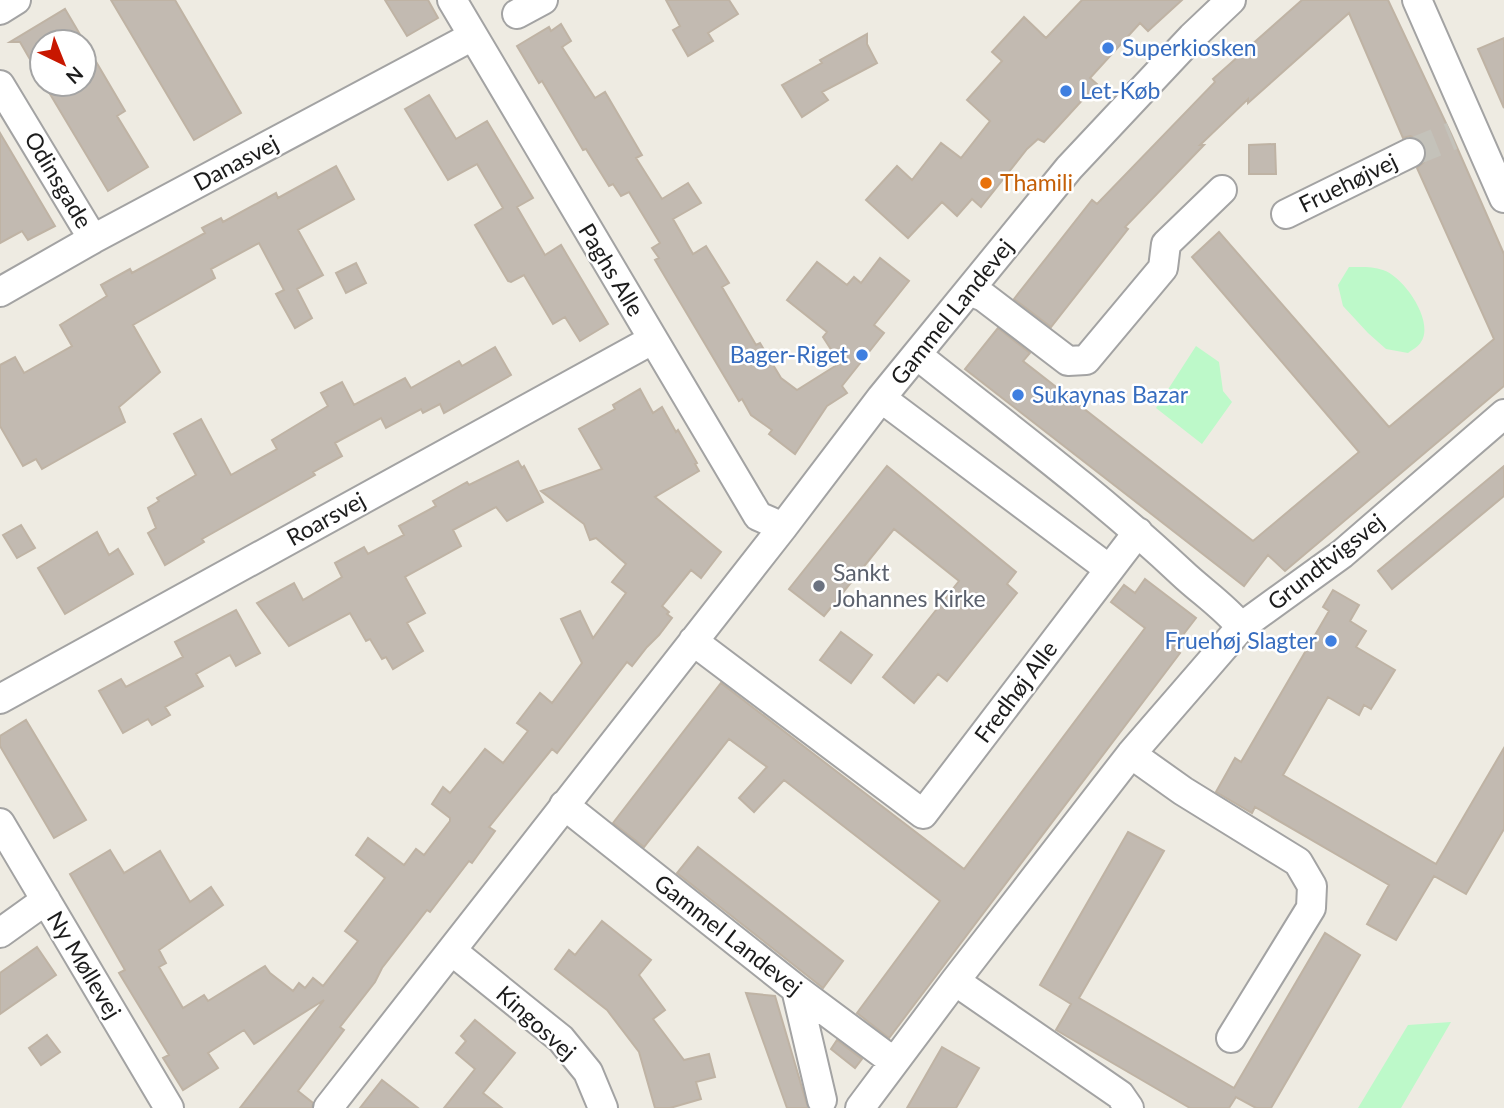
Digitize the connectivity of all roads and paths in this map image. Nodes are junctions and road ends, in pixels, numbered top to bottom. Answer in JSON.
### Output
{"nodes":[{"id":1,"x":16,"y":0,"type":"edge"},
{"id":2,"x":452,"y":0,"type":"edge"},
{"id":3,"x":543,"y":0,"type":"edge"},
{"id":4,"x":1231,"y":0,"type":"edge"},
{"id":5,"x":1417,"y":0,"type":"edge"},
{"id":6,"x":0,"y":10,"type":"edge"},
{"id":7,"x":517,"y":14,"type":"dead end"},
{"id":8,"x":473,"y":36,"type":"junction"},
{"id":9,"x":0,"y":85,"type":"edge"},
{"id":10,"x":1494,"y":148,"type":"edge"},
{"id":11,"x":1410,"y":153,"type":"tunnel mouth"},
{"id":12,"x":1222,"y":190,"type":"dead end"},
{"id":13,"x":1504,"y":198,"type":"edge"},
{"id":14,"x":1286,"y":214,"type":"dead end"},
{"id":15,"x":93,"y":239,"type":"junction"},
{"id":16,"x":969,"y":291,"type":"junction"},
{"id":17,"x":0,"y":292,"type":"edge"},
{"id":18,"x":652,"y":340,"type":"junction"},
{"id":19,"x":917,"y":355,"type":"junction"},
{"id":20,"x":881,"y":398,"type":"junction"},
{"id":21,"x":1504,"y":414,"type":"edge"},
{"id":22,"x":783,"y":527,"type":"junction"},
{"id":23,"x":1138,"y":532,"type":"junction"},
{"id":24,"x":1110,"y":569,"type":"junction"},
{"id":25,"x":1241,"y":627,"type":"junction"},
{"id":26,"x":693,"y":641,"type":"junction"},
{"id":27,"x":0,"y":699,"type":"edge"},
{"id":28,"x":1131,"y":754,"type":"junction"},
{"id":29,"x":564,"y":805,"type":"junction"},
{"id":30,"x":0,"y":822,"type":"edge"},
{"id":31,"x":46,"y":900,"type":"junction"},
{"id":32,"x":0,"y":933,"type":"edge"},
{"id":33,"x":452,"y":951,"type":"junction"},
{"id":34,"x":955,"y":981,"type":"junction"},
{"id":35,"x":796,"y":989,"type":"junction"},
{"id":36,"x":1231,"y":1038,"type":"dead end"},
{"id":37,"x":894,"y":1062,"type":"junction"},
{"id":38,"x":822,"y":1100,"type":"dead end"},
{"id":39,"x":169,"y":1108,"type":"edge"},
{"id":40,"x":328,"y":1108,"type":"edge"},
{"id":41,"x":603,"y":1108,"type":"edge"},
{"id":42,"x":860,"y":1108,"type":"edge"},
{"id":43,"x":1129,"y":1108,"type":"edge"}],
"edges":[{"from":1,"to":6,"type":"street"},
{"from":2,"to":8,"type":"street","name":"Paghs Alle"},
{"from":3,"to":7,"type":"street"},
{"from":4,"to":16,"type":"street","name":"Gammel Landevej"},
{"from":5,"to":10,"type":"street"},
{"from":8,"to":15,"type":"street","name":"Danasvej"},
{"from":8,"to":18,"type":"street","name":"Paghs Alle"},
{"from":9,"to":15,"type":"street","name":"Odinsgade"},
{"from":10,"to":13,"type":"street"},
{"from":11,"to":14,"type":"street","name":"Fruehøjvej"},
{"from":12,"to":16,"type":"street"},
{"from":15,"to":17,"type":"street","name":"Danasvej"},
{"from":16,"to":19,"type":"street","name":"Gammel Landevej"},
{"from":18,"to":22,"type":"street","name":"Paghs Alle"},
{"from":18,"to":27,"type":"street","name":"Roarsvej"},
{"from":19,"to":20,"type":"street","name":"Gammel Landevej"},
{"from":19,"to":23,"type":"street"},
{"from":20,"to":22,"type":"street","name":"Gammel Landevej"},
{"from":20,"to":24,"type":"street"},
{"from":21,"to":25,"type":"street","name":"Grundtvigsvej"},
{"from":22,"to":26,"type":"street","name":"Gammel Landevej"},
{"from":23,"to":24,"type":"street","name":"Fredhøj Alle"},
{"from":23,"to":25,"type":"street"},
{"from":24,"to":26,"type":"street","name":"Fredhøj Alle"},
{"from":25,"to":28,"type":"street","name":"Grundtvigsvej"},
{"from":26,"to":29,"type":"street","name":"Gammel Landevej"},
{"from":28,"to":34,"type":"street","name":"Grundtvigsvej"},
{"from":28,"to":36,"type":"street"},
{"from":29,"to":33,"type":"street","name":"Gammel Landevej"},
{"from":29,"to":35,"type":"street","name":"Gammel Landevej"},
{"from":30,"to":31,"type":"street","name":"Ny Møllevej"},
{"from":31,"to":32,"type":"street"},
{"from":31,"to":39,"type":"street","name":"Ny Møllevej"},
{"from":33,"to":40,"type":"street","name":"Gammel Landevej"},
{"from":33,"to":41,"type":"street","name":"Kingosvej"},
{"from":34,"to":37,"type":"street","name":"Grundtvigsvej"},
{"from":34,"to":43,"type":"street"},
{"from":35,"to":37,"type":"street","name":"Gammel Landevej"},
{"from":35,"to":38,"type":"street"},
{"from":37,"to":42,"type":"street","name":"Grundtvigsvej"}]}
